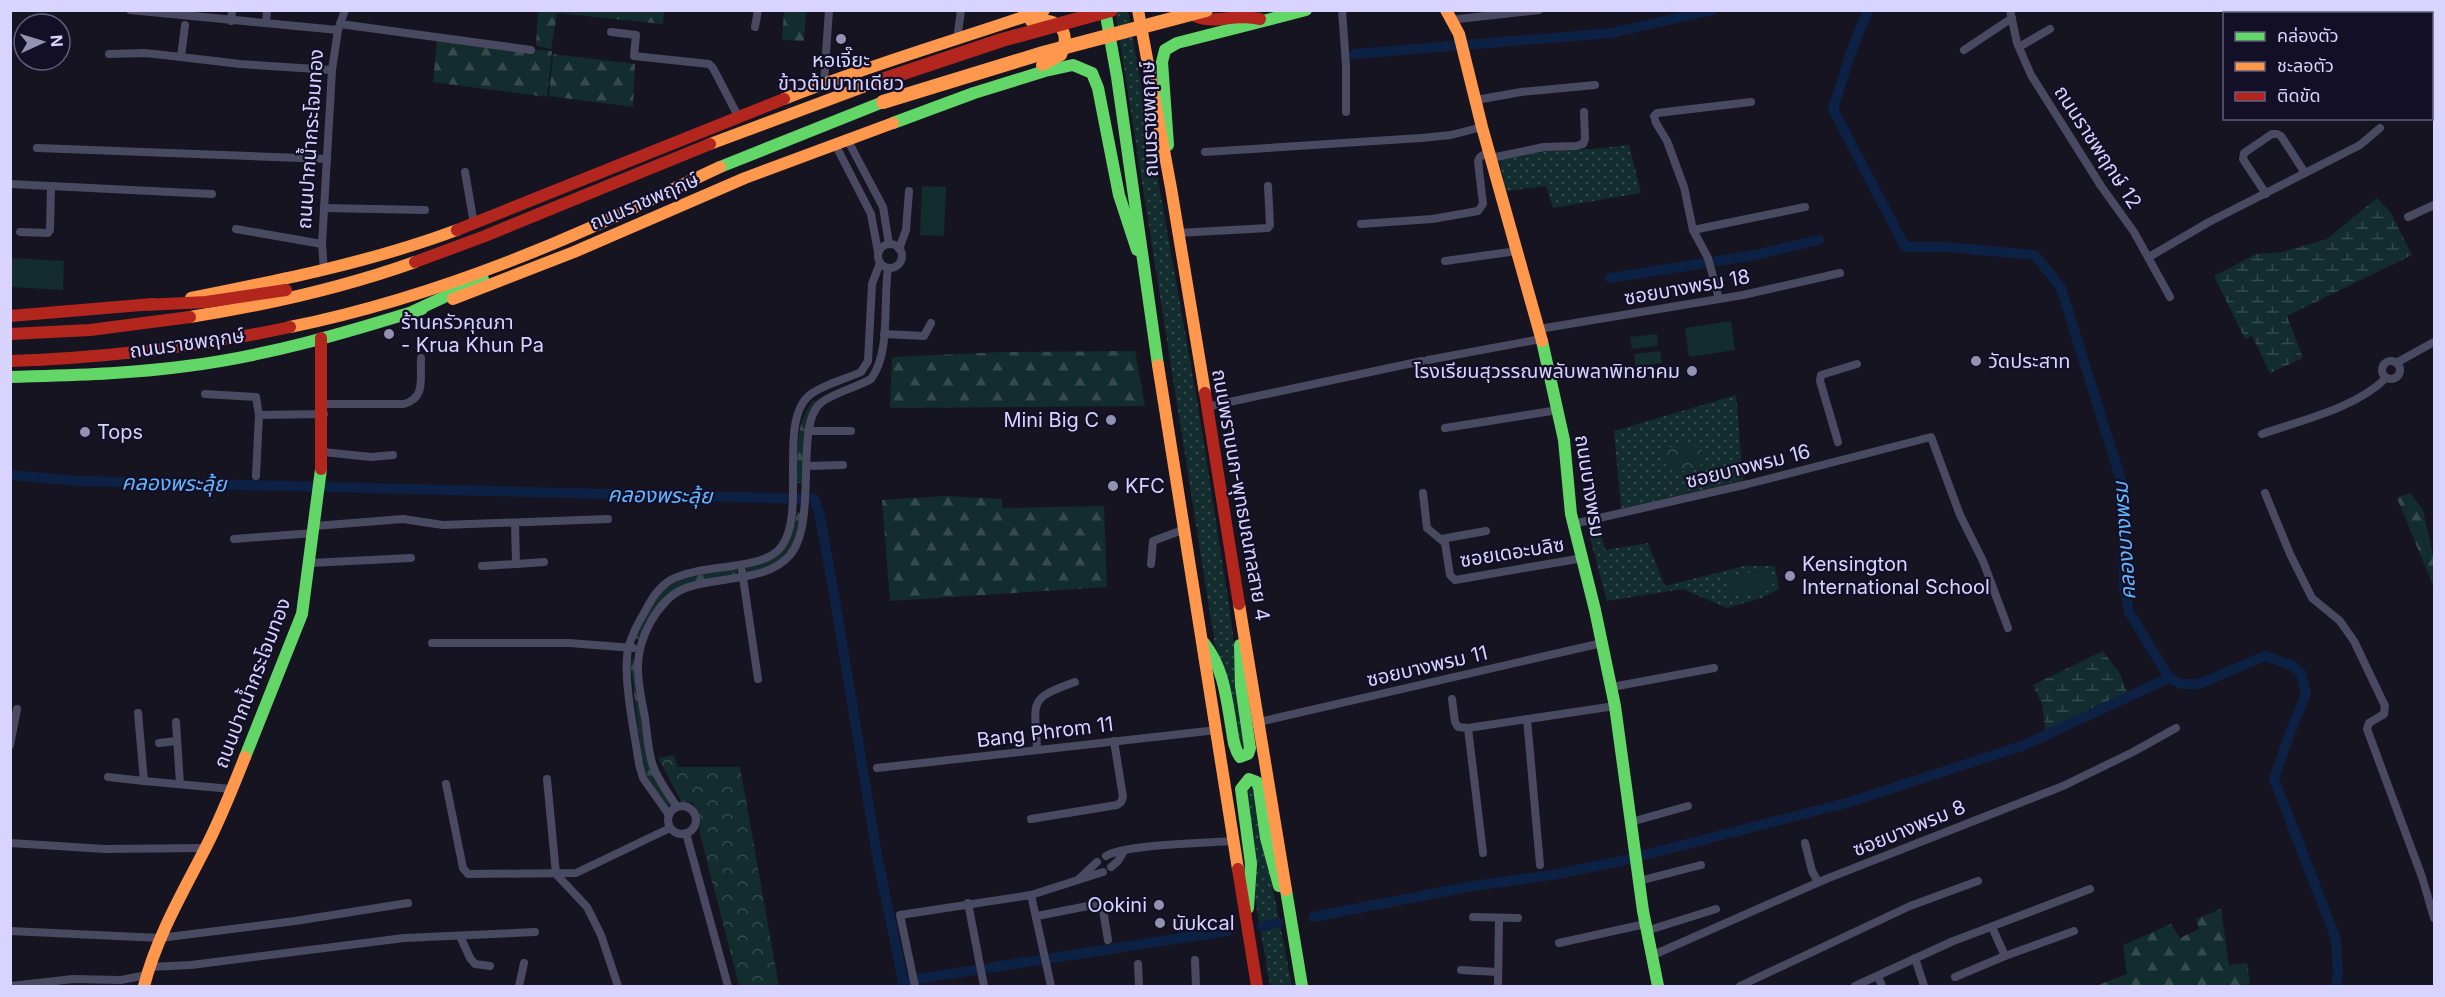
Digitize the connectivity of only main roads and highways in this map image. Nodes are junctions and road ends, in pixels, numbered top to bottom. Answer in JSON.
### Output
{"nodes":[{"id":1,"x":1044,"y":10,"type":"edge"},
{"id":2,"x":1105,"y":10,"type":"edge"},
{"id":3,"x":1110,"y":10,"type":"edge"},
{"id":4,"x":1138,"y":10,"type":"edge"},
{"id":5,"x":1186,"y":10,"type":"edge"},
{"id":6,"x":1206,"y":10,"type":"edge"},
{"id":7,"x":1306,"y":10,"type":"edge"},
{"id":8,"x":1446,"y":10,"type":"edge"},
{"id":9,"x":1458,"y":15,"type":"edge"},
{"id":10,"x":1264,"y":20,"type":"junction"},
{"id":11,"x":960,"y":39,"type":"junction"},
{"id":12,"x":1461,"y":42,"type":"junction"},
{"id":13,"x":974,"y":93,"type":"junction"},
{"id":14,"x":1171,"y":188,"type":"junction"},
{"id":15,"x":540,"y":249,"type":"junction"},
{"id":16,"x":1142,"y":262,"type":"junction"},
{"id":17,"x":327,"y":289,"type":"junction"},
{"id":18,"x":145,"y":305,"type":"junction"},
{"id":19,"x":414,"y":311,"type":"junction"},
{"id":20,"x":10,"y":315,"type":"edge"},
{"id":21,"x":10,"y":334,"type":"edge"},
{"id":22,"x":321,"y":338,"type":"junction"},
{"id":23,"x":10,"y":361,"type":"edge"},
{"id":24,"x":10,"y":377,"type":"edge"},
{"id":25,"x":1244,"y":631,"type":"junction"},
{"id":26,"x":1203,"y":641,"type":"junction"},
{"id":27,"x":1288,"y":900,"type":"junction"},
{"id":28,"x":1246,"y":919,"type":"junction"},
{"id":29,"x":146,"y":976,"type":"edge"},
{"id":30,"x":1257,"y":987,"type":"edge"},
{"id":31,"x":1302,"y":987,"type":"edge"},
{"id":32,"x":1658,"y":987,"type":"edge"}],
"edges":[{"from":1,"to":11,"type":"main road"},
{"from":2,"to":16,"type":"main road"},
{"from":3,"to":17,"type":"main road","name":"ถนนราชพฤกษ์","bridge":true},
{"from":4,"to":14,"type":"main road","name":"ถนนพรานนก-พุทธมณฑลสาย 4"},
{"from":5,"to":10,"type":"main road"},
{"from":6,"to":15,"type":"main road","name":"ถนนราชพฤกษ์","bridge":true},
{"from":7,"to":10,"type":"main road","name":"ถนนราชพฤกษ์"},
{"from":8,"to":12,"type":"main road","name":"ถนนบางพรม"},
{"from":9,"to":12,"type":"main road","name":"ถนนบางพรม"},
{"from":10,"to":14,"type":"main road","name":"ถนนราชพฤกษ์"},
{"from":11,"to":13,"type":"main road"},
{"from":11,"to":18,"type":"main road"},
{"from":12,"to":32,"type":"main road","name":"ถนนบางพรม"},
{"from":13,"to":16,"type":"main road","name":"ถนนราชพฤกษ์"},
{"from":13,"to":19,"type":"main road","name":"ถนนราชพฤกษ์"},
{"from":14,"to":25,"type":"main road","name":"ถนนพรานนก-พุทธมณฑลสาย 4"},
{"from":15,"to":19,"type":"main road"},
{"from":15,"to":23,"type":"main road","name":"ถนนราชพฤกษ์"},
{"from":16,"to":26,"type":"main road"},
{"from":17,"to":18,"type":"main road"},
{"from":17,"to":21,"type":"main road","name":"ถนนราชพฤกษ์"},
{"from":18,"to":20,"type":"main road"},
{"from":19,"to":22,"type":"main road","name":"ถนนราชพฤกษ์"},
{"from":22,"to":24,"type":"main road","name":"ถนนราชพฤกษ์"},
{"from":22,"to":29,"type":"main road","name":"ถนนปากน้ำกระโจมทอง"},
{"from":25,"to":26,"type":"main road"},
{"from":25,"to":27,"type":"main road","name":"ถนนพรานนก-พุทธมณฑลสาย 4"},
{"from":26,"to":28,"type":"main road"},
{"from":27,"to":28,"type":"main road"},
{"from":27,"to":31,"type":"main road","name":"ถนนพรานนก-พุทธมณฑลสาย 4"},
{"from":28,"to":30,"type":"main road"}]}
